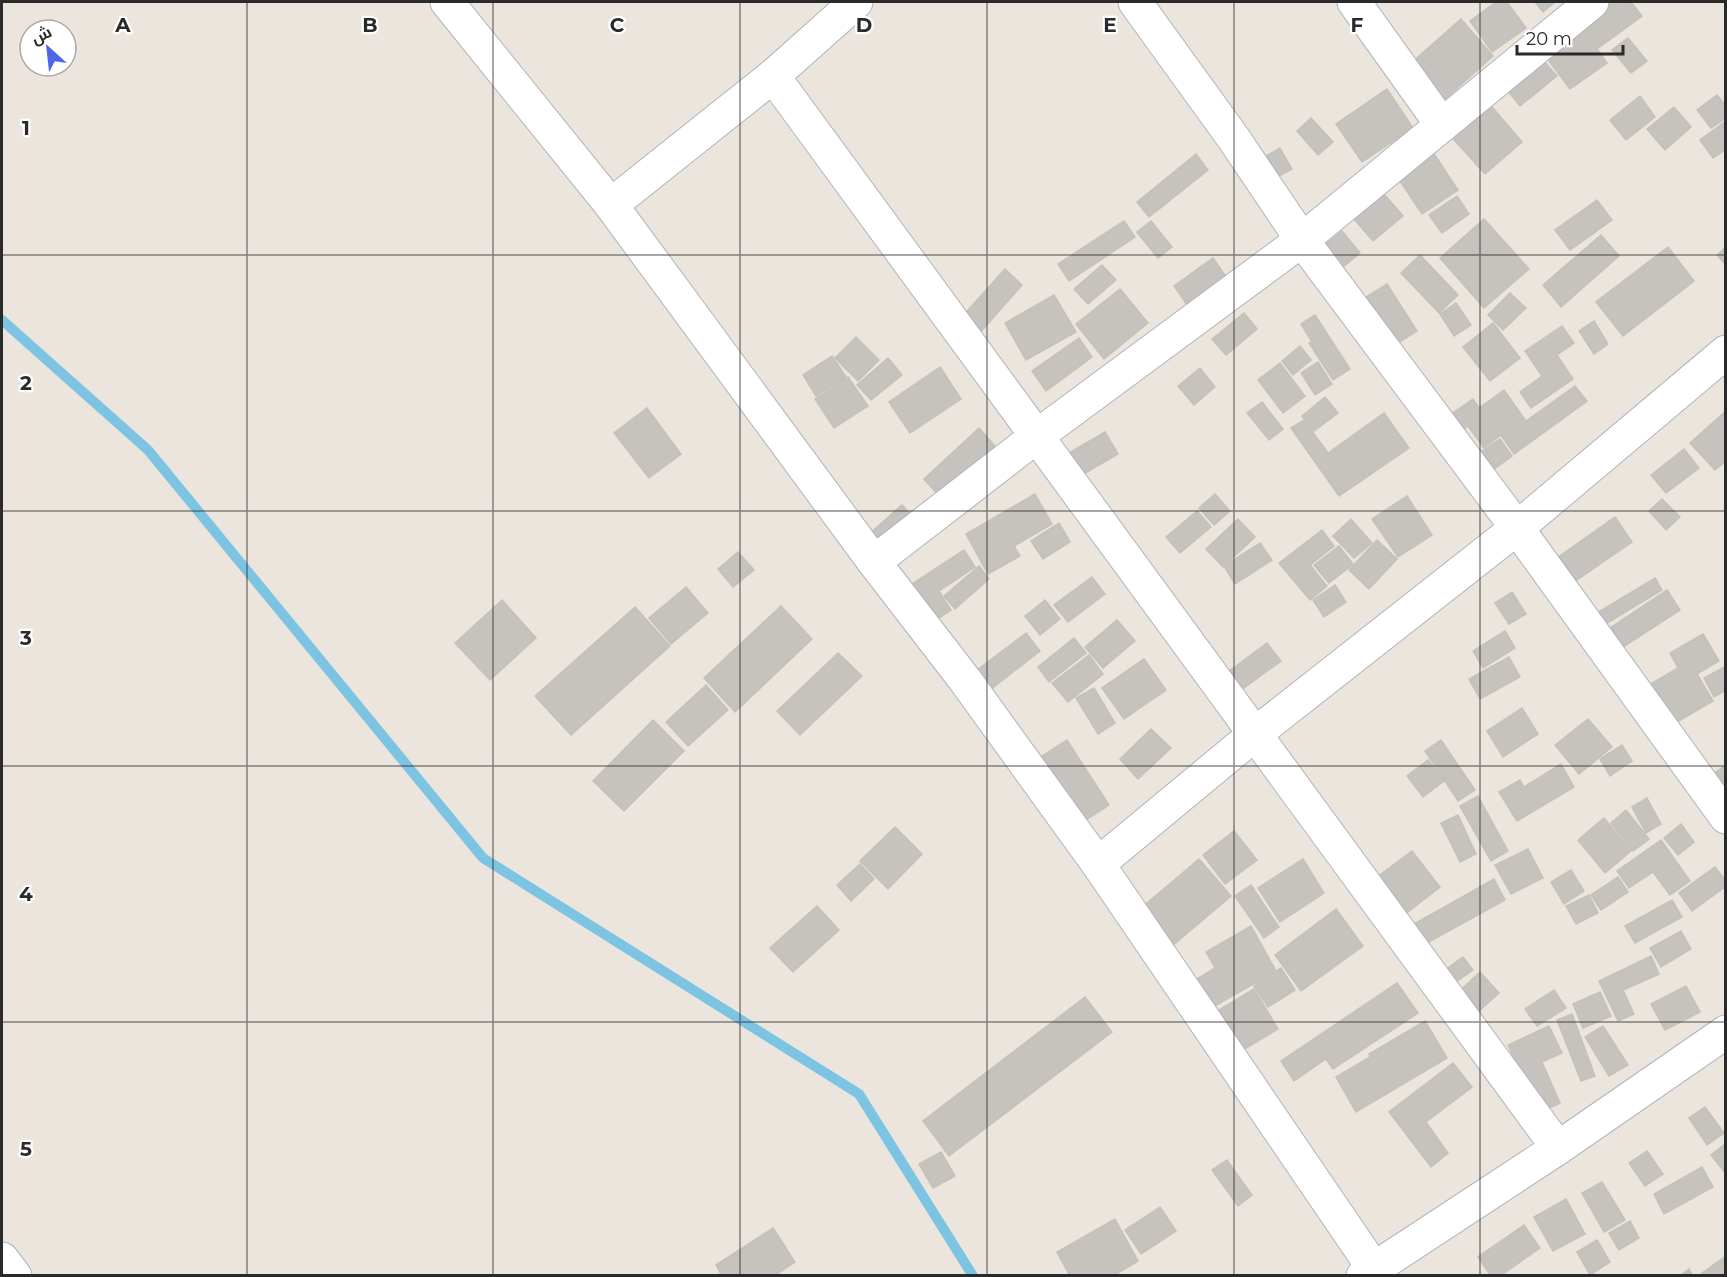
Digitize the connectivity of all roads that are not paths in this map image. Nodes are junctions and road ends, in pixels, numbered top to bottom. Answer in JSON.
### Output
{"nodes":[{"id":1,"x":447,"y":2,"type":"edge"},
{"id":2,"x":856,"y":2,"type":"edge"},
{"id":3,"x":1135,"y":2,"type":"edge"},
{"id":4,"x":1354,"y":2,"type":"edge"},
{"id":5,"x":1592,"y":2,"type":"edge"},
{"id":6,"x":773,"y":76,"type":"junction"},
{"id":7,"x":1442,"y":126,"type":"junction"},
{"id":8,"x":611,"y":205,"type":"junction"},
{"id":9,"x":1302,"y":240,"type":"junction"},
{"id":10,"x":1725,"y":352,"type":"edge"},
{"id":11,"x":1037,"y":436,"type":"junction"},
{"id":12,"x":1517,"y":528,"type":"junction"},
{"id":13,"x":874,"y":562,"type":"junction"},
{"id":14,"x":1255,"y":734,"type":"junction"},
{"id":15,"x":1725,"y":818,"type":"edge"},
{"id":16,"x":1098,"y":864,"type":"junction"},
{"id":17,"x":1725,"y":1032,"type":"edge"},
{"id":18,"x":1558,"y":1148,"type":"junction"},
{"id":19,"x":2,"y":1258,"type":"edge"},
{"id":20,"x":1372,"y":1273,"type":"edge"},
{"id":21,"x":15,"y":1275,"type":"edge"}],
"edges":[{"from":1,"to":8,"type":"street"},
{"from":2,"to":6,"type":"street"},
{"from":3,"to":9,"type":"street"},
{"from":4,"to":7,"type":"street"},
{"from":5,"to":7,"type":"street"},
{"from":6,"to":8,"type":"street"},
{"from":6,"to":11,"type":"street"},
{"from":7,"to":9,"type":"street"},
{"from":8,"to":13,"type":"street"},
{"from":9,"to":11,"type":"street"},
{"from":9,"to":12,"type":"street"},
{"from":10,"to":12,"type":"street"},
{"from":11,"to":13,"type":"street"},
{"from":11,"to":14,"type":"street"},
{"from":12,"to":14,"type":"street"},
{"from":12,"to":15,"type":"street"},
{"from":13,"to":16,"type":"street"},
{"from":14,"to":16,"type":"street"},
{"from":14,"to":18,"type":"street"},
{"from":16,"to":20,"type":"street"},
{"from":17,"to":18,"type":"street"},
{"from":18,"to":20,"type":"street"},
{"from":19,"to":21,"type":"street"}]}
